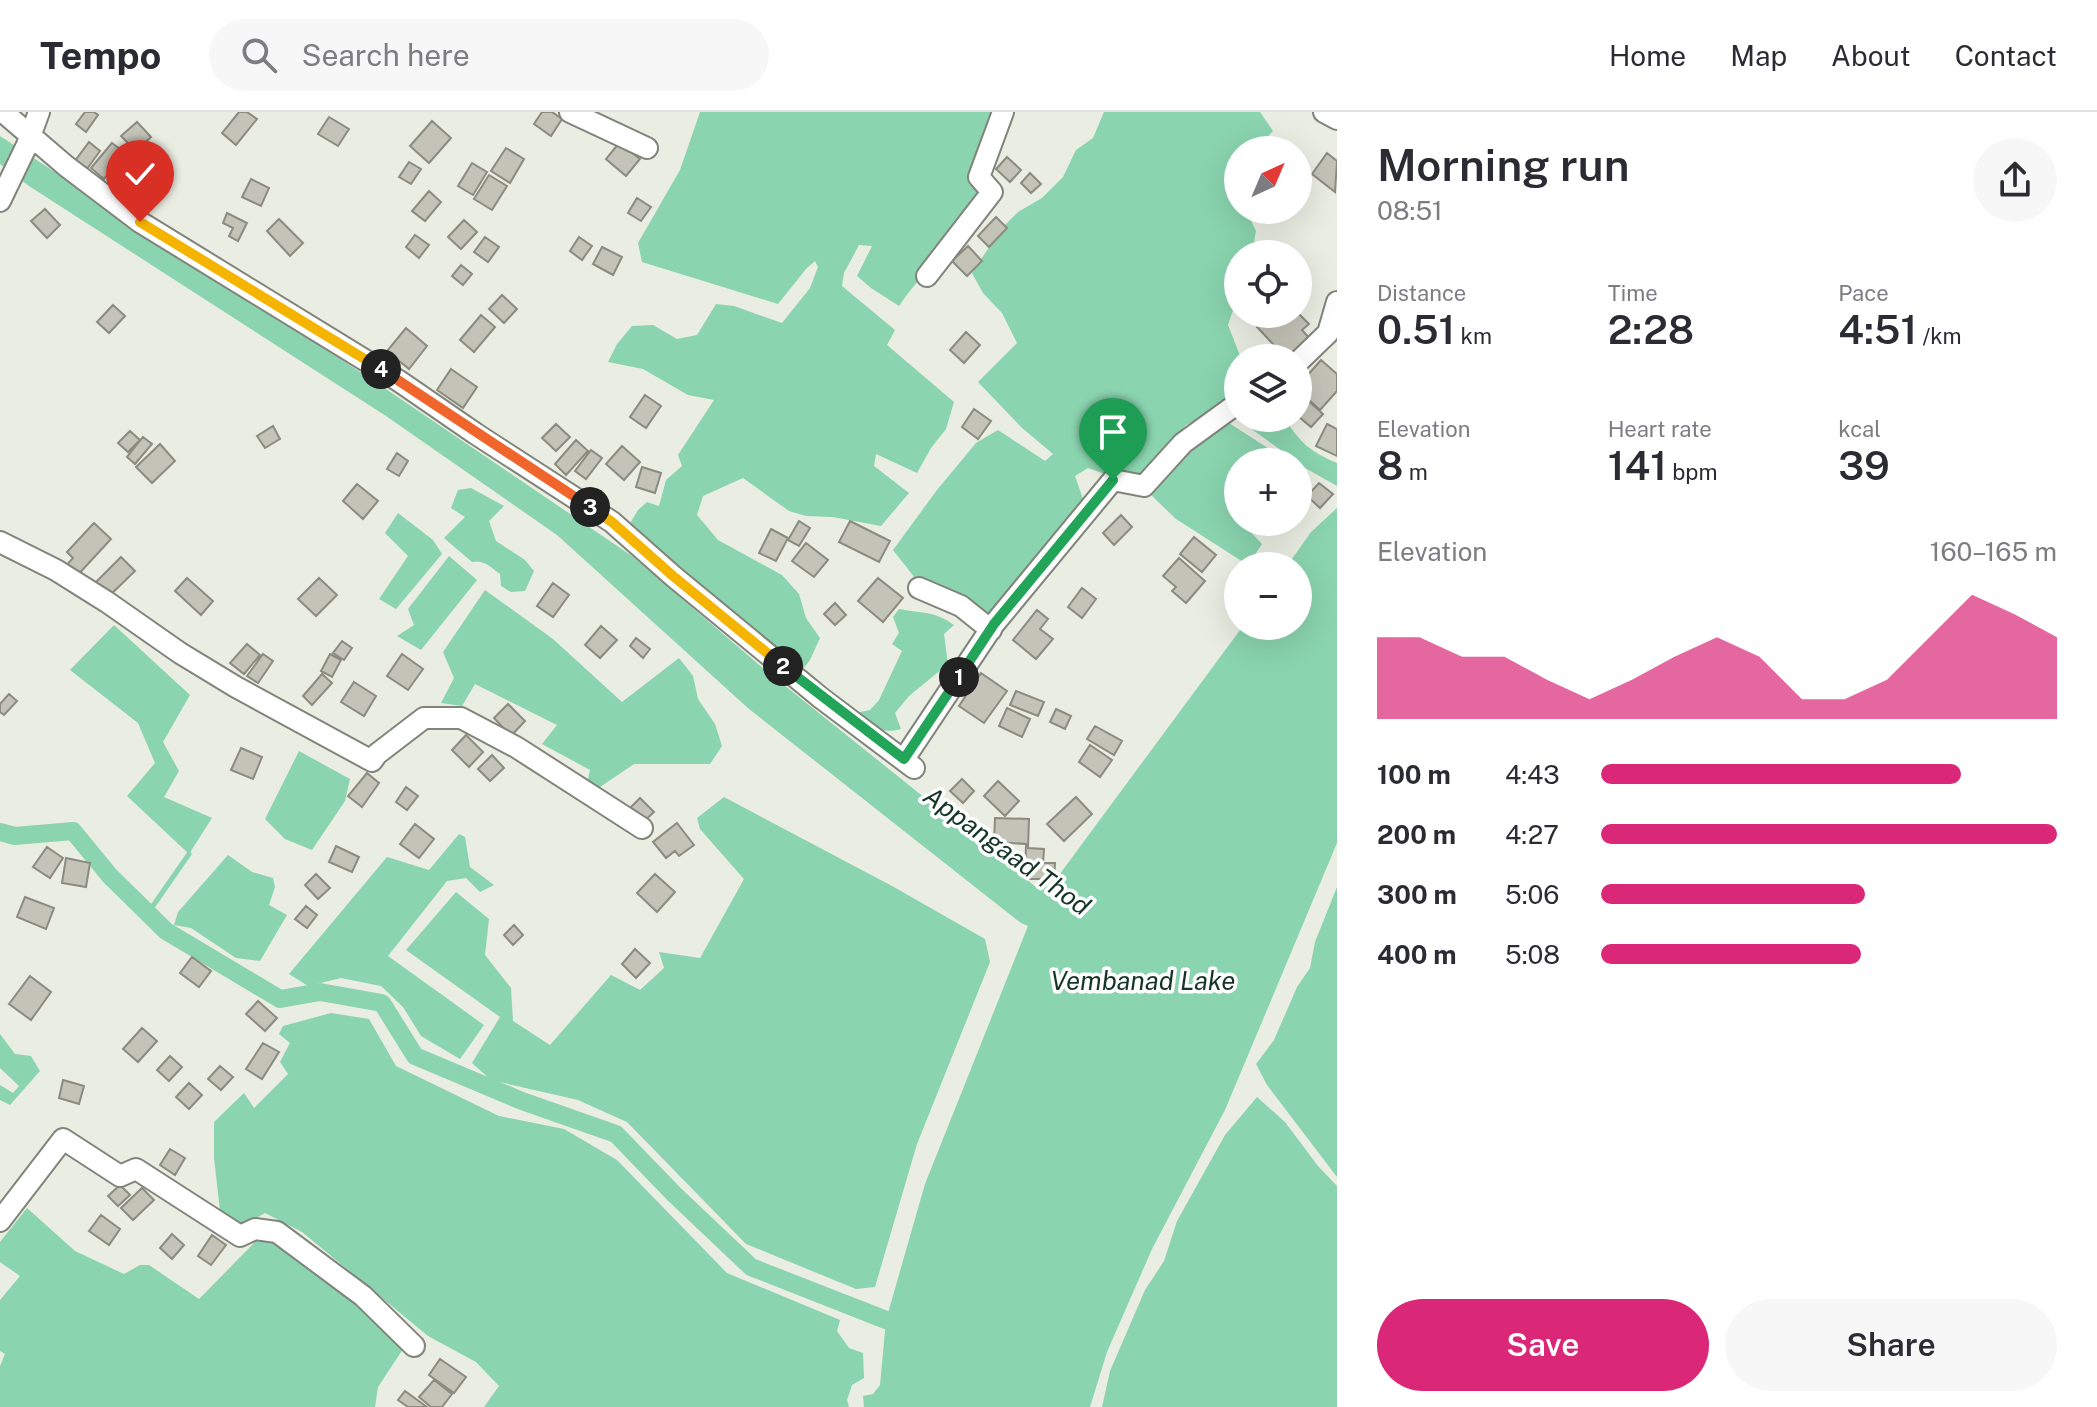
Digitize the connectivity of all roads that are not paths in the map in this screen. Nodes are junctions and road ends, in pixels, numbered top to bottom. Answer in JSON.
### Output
{"nodes":[{"id":1,"x":3,"y":112,"type":"edge"},
{"id":2,"x":39,"y":112,"type":"edge"},
{"id":3,"x":570,"y":112,"type":"edge"},
{"id":4,"x":1003,"y":112,"type":"edge"},
{"id":5,"x":1324,"y":112,"type":"edge"},
{"id":6,"x":1337,"y":119,"type":"edge"},
{"id":7,"x":28,"y":141,"type":"junction"},
{"id":8,"x":647,"y":148,"type":"dead end"},
{"id":9,"x":0,"y":201,"type":"edge"},
{"id":10,"x":927,"y":276,"type":"dead end"},
{"id":11,"x":1337,"y":302,"type":"edge"},
{"id":12,"x":1312,"y":348,"type":"edge"},
{"id":13,"x":1224,"y":413,"type":"edge"},
{"id":14,"x":0,"y":542,"type":"edge"},
{"id":15,"x":919,"y":588,"type":"dead end"},
{"id":16,"x":991,"y":630,"type":"junction"},
{"id":17,"x":642,"y":828,"type":"dead end"},
{"id":18,"x":0,"y":1221,"type":"edge"},
{"id":19,"x":414,"y":1346,"type":"dead end"}],
"edges":[{"from":1,"to":7,"type":"street"},
{"from":2,"to":7,"type":"street"},
{"from":3,"to":8,"type":"street"},
{"from":4,"to":10,"type":"street"},
{"from":5,"to":6,"type":"street"},
{"from":7,"to":9,"type":"street"},
{"from":7,"to":16,"type":"street"},
{"from":11,"to":12,"type":"street"},
{"from":13,"to":16,"type":"street"},
{"from":14,"to":17,"type":"street"},
{"from":15,"to":16,"type":"street"},
{"from":18,"to":19,"type":"street"}]}
